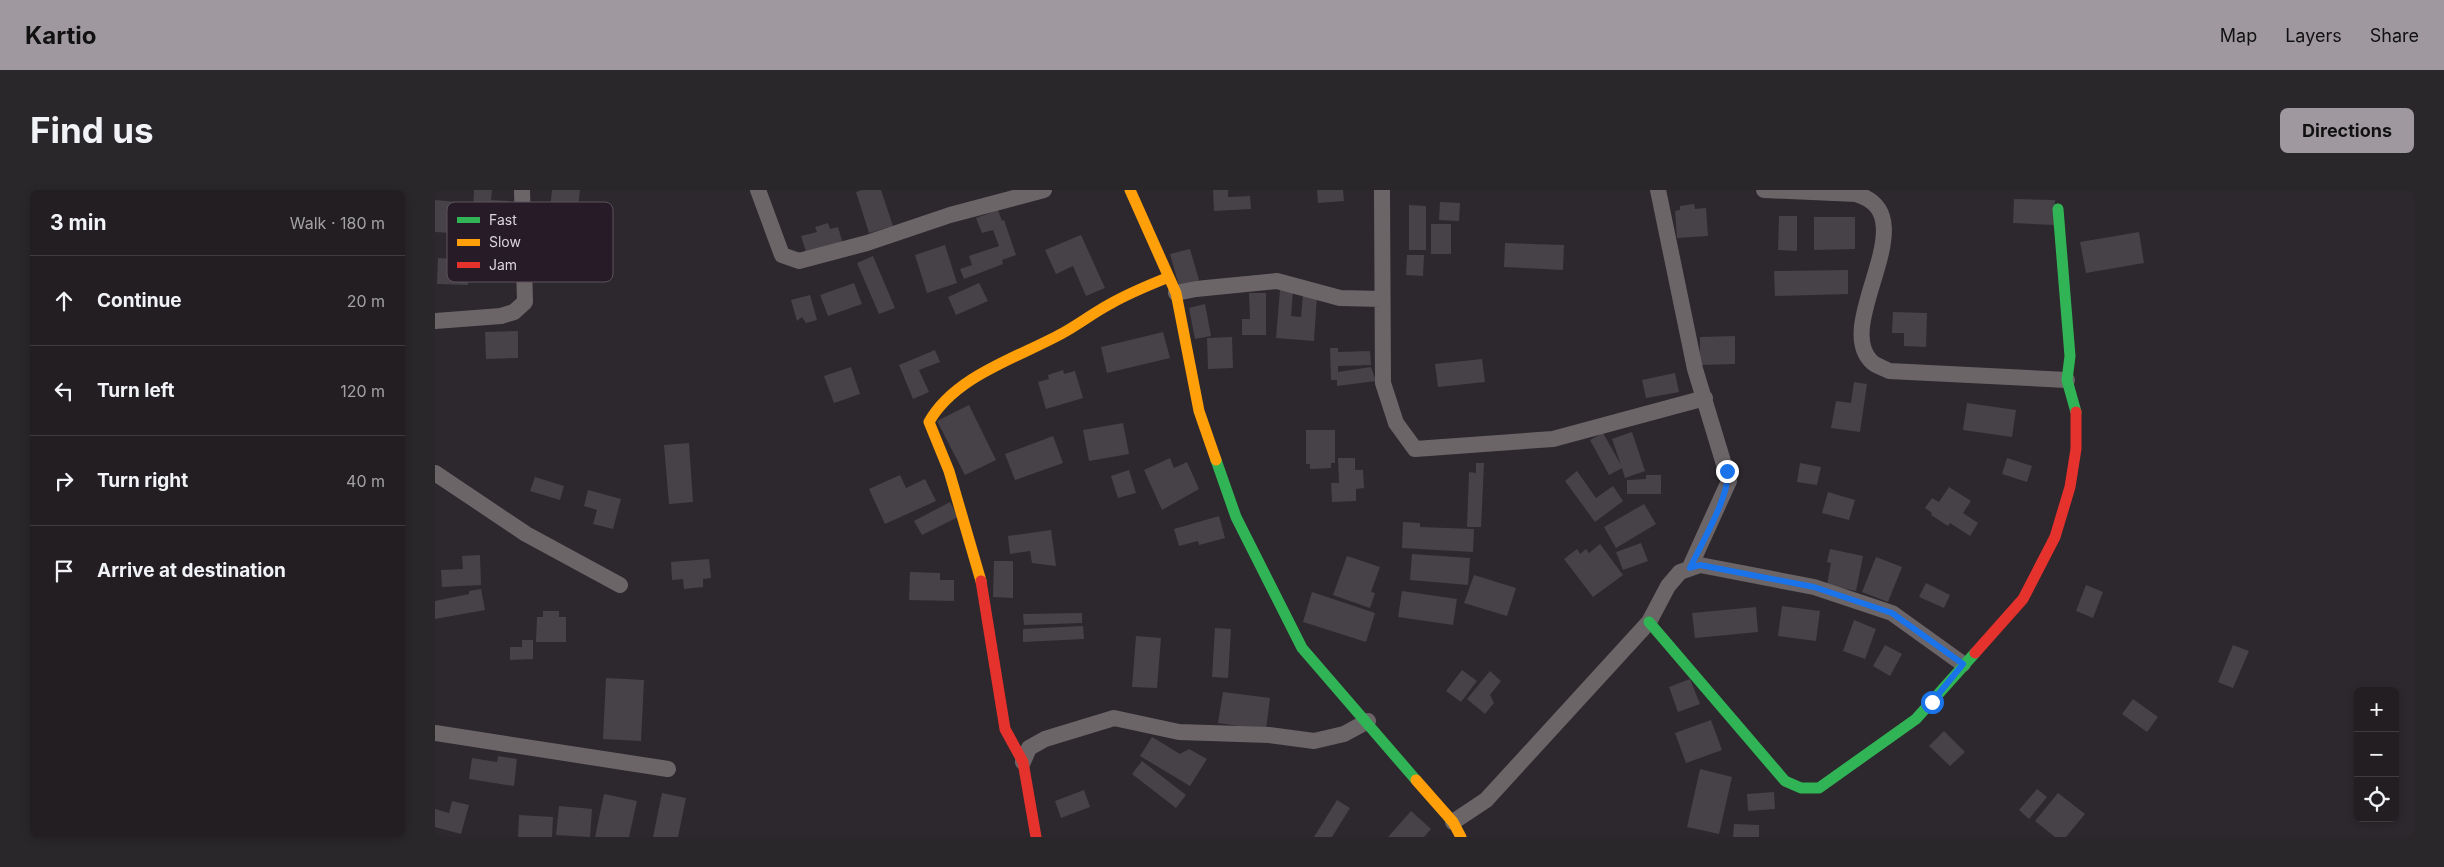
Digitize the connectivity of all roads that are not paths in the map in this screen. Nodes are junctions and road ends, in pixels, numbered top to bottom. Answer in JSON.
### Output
{"nodes":[{"id":1,"x":758,"y":190,"type":"edge"},
{"id":2,"x":1044,"y":190,"type":"edge"},
{"id":3,"x":1130,"y":190,"type":"edge"},
{"id":4,"x":1382,"y":190,"type":"edge"},
{"id":5,"x":1658,"y":190,"type":"edge"},
{"id":6,"x":1764,"y":190,"type":"edge"},
{"id":7,"x":2058,"y":209,"type":"dead end"},
{"id":8,"x":1169,"y":277,"type":"junction"},
{"id":9,"x":524,"y":282,"type":"edge"},
{"id":10,"x":1176,"y":293,"type":"junction"},
{"id":11,"x":1382,"y":299,"type":"junction"},
{"id":12,"x":435,"y":322,"type":"edge"},
{"id":13,"x":2067,"y":380,"type":"junction"},
{"id":14,"x":1705,"y":398,"type":"junction"},
{"id":15,"x":435,"y":473,"type":"edge"},
{"id":16,"x":1690,"y":568,"type":"junction"},
{"id":17,"x":620,"y":585,"type":"dead end"},
{"id":18,"x":1649,"y":622,"type":"junction"},
{"id":19,"x":1963,"y":664,"type":"junction"},
{"id":20,"x":1368,"y":721,"type":"junction"},
{"id":21,"x":435,"y":733,"type":"edge"},
{"id":22,"x":1023,"y":762,"type":"junction"},
{"id":23,"x":667,"y":769,"type":"dead end"},
{"id":24,"x":1453,"y":822,"type":"junction"},
{"id":25,"x":1036,"y":837,"type":"edge"},
{"id":26,"x":1461,"y":837,"type":"edge"}],
"edges":[{"from":1,"to":2,"type":"street"},
{"from":3,"to":8,"type":"street"},
{"from":4,"to":11,"type":"street"},
{"from":5,"to":14,"type":"street"},
{"from":6,"to":13,"type":"street"},
{"from":7,"to":13,"type":"street"},
{"from":8,"to":10,"type":"street"},
{"from":8,"to":22,"type":"street"},
{"from":9,"to":12,"type":"street"},
{"from":10,"to":11,"type":"street"},
{"from":10,"to":20,"type":"street"},
{"from":11,"to":14,"type":"street"},
{"from":13,"to":19,"type":"street"},
{"from":14,"to":16,"type":"street"},
{"from":15,"to":17,"type":"street"},
{"from":16,"to":18,"type":"street"},
{"from":16,"to":19,"type":"street"},
{"from":18,"to":19,"type":"street"},
{"from":18,"to":24,"type":"street"},
{"from":20,"to":22,"type":"street"},
{"from":20,"to":24,"type":"street"},
{"from":21,"to":23,"type":"street"},
{"from":22,"to":25,"type":"street"},
{"from":24,"to":26,"type":"street"}]}
